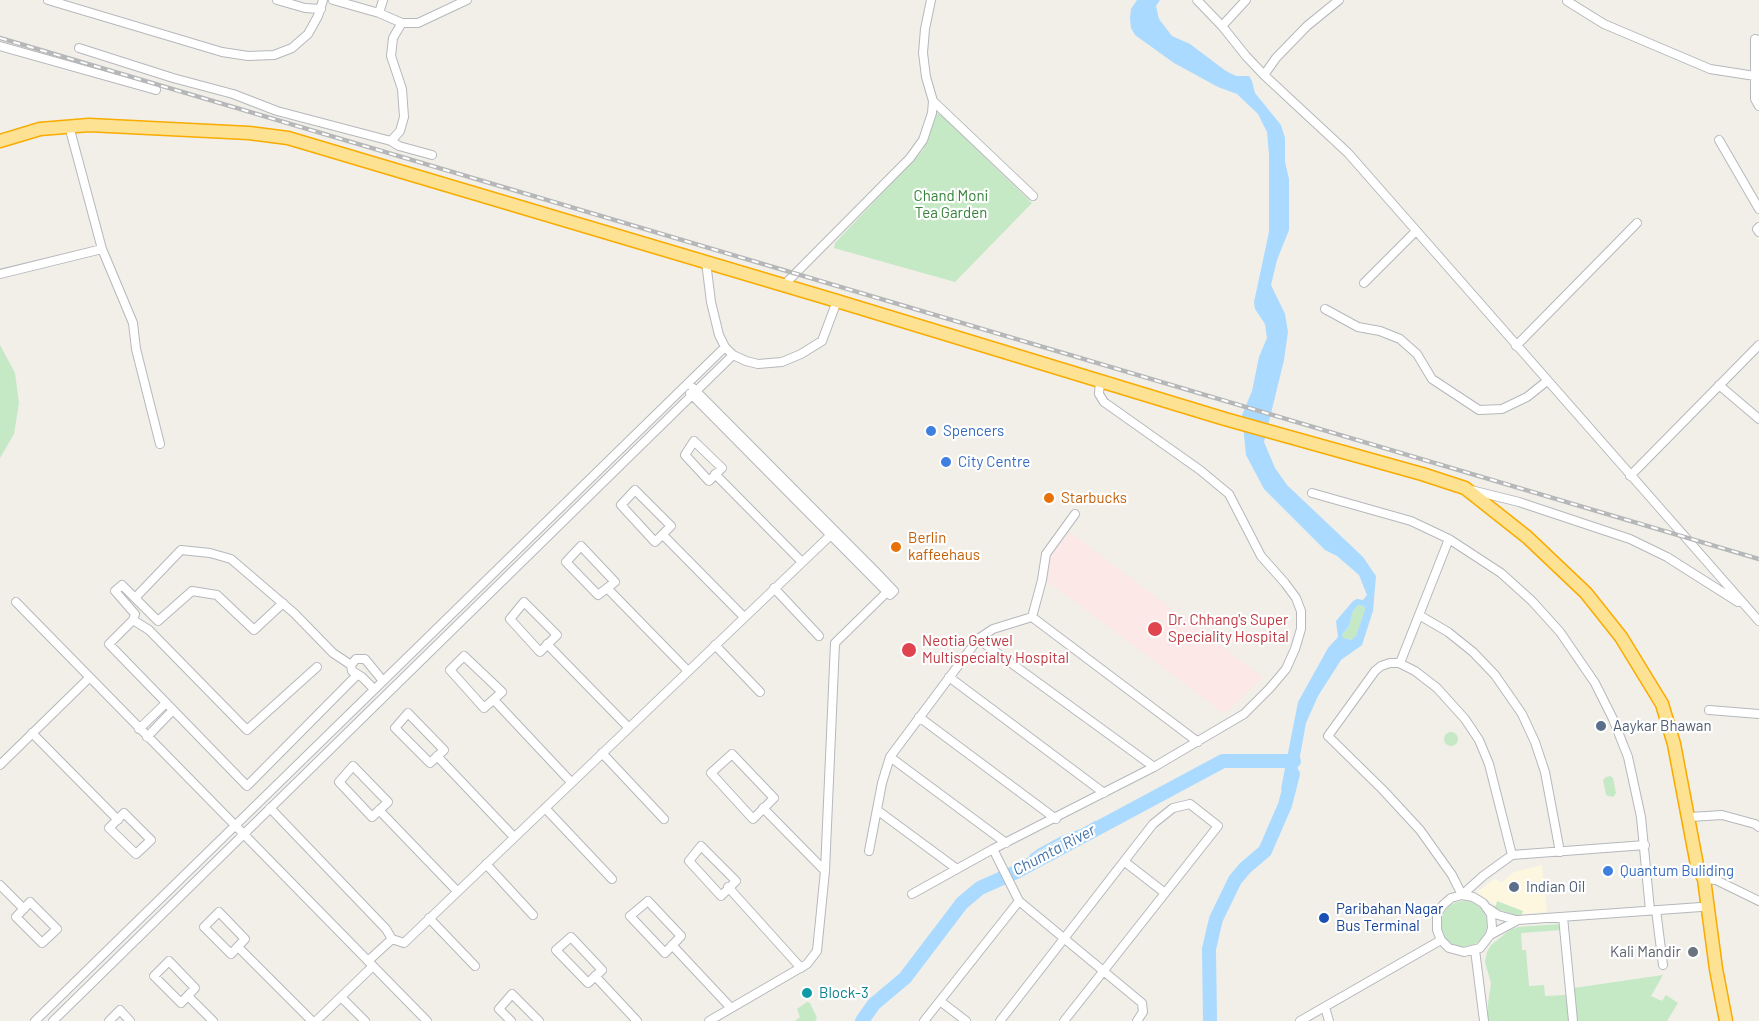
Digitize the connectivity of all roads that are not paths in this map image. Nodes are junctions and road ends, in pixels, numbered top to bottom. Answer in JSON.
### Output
{"nodes":[{"id":1,"x":48,"y":0,"type":"edge"},
{"id":2,"x":277,"y":0,"type":"edge"},
{"id":3,"x":314,"y":0,"type":"edge"},
{"id":4,"x":323,"y":0,"type":"edge"},
{"id":5,"x":333,"y":0,"type":"edge"},
{"id":6,"x":383,"y":0,"type":"edge"},
{"id":7,"x":451,"y":0,"type":"edge"},
{"id":8,"x":467,"y":0,"type":"edge"},
{"id":9,"x":932,"y":0,"type":"edge"},
{"id":10,"x":1197,"y":0,"type":"edge"},
{"id":11,"x":1246,"y":0,"type":"edge"},
{"id":12,"x":1338,"y":0,"type":"edge"},
{"id":13,"x":1567,"y":1,"type":"edge"},
{"id":14,"x":321,"y":9,"type":"junction"},
{"id":15,"x":448,"y":9,"type":"junction"},
{"id":16,"x":379,"y":13,"type":"junction"},
{"id":17,"x":402,"y":23,"type":"junction"},
{"id":18,"x":1222,"y":26,"type":"junction"},
{"id":19,"x":1759,"y":40,"type":"edge"},
{"id":20,"x":0,"y":46,"type":"edge"},
{"id":21,"x":79,"y":48,"type":"dead end"},
{"id":22,"x":1264,"y":75,"type":"junction"},
{"id":23,"x":1755,"y":76,"type":"junction"},
{"id":24,"x":156,"y":90,"type":"dead end"},
{"id":25,"x":933,"y":101,"type":"junction"},
{"id":26,"x":1758,"y":101,"type":"edge"},
{"id":27,"x":69,"y":126,"type":"junction"},
{"id":28,"x":1,"y":138,"type":"edge"},
{"id":29,"x":1719,"y":140,"type":"dead end"},
{"id":30,"x":391,"y":141,"type":"junction"},
{"id":31,"x":432,"y":155,"type":"dead end"},
{"id":32,"x":1033,"y":196,"type":"dead end"},
{"id":33,"x":1759,"y":209,"type":"edge"},
{"id":34,"x":1637,"y":223,"type":"dead end"},
{"id":35,"x":1759,"y":227,"type":"edge"},
{"id":36,"x":1416,"y":231,"type":"junction"},
{"id":37,"x":1759,"y":232,"type":"edge"},
{"id":38,"x":102,"y":249,"type":"junction"},
{"id":39,"x":706,"y":262,"type":"junction"},
{"id":40,"x":0,"y":274,"type":"edge"},
{"id":41,"x":1364,"y":283,"type":"dead end"},
{"id":42,"x":784,"y":285,"type":"junction"},
{"id":43,"x":837,"y":301,"type":"junction"},
{"id":44,"x":1324,"y":309,"type":"dead end"},
{"id":45,"x":1759,"y":345,"type":"edge"},
{"id":46,"x":1516,"y":346,"type":"junction"},
{"id":47,"x":725,"y":347,"type":"junction"},
{"id":48,"x":733,"y":355,"type":"junction"},
{"id":49,"x":1101,"y":380,"type":"junction"},
{"id":50,"x":1547,"y":381,"type":"junction"},
{"id":51,"x":686,"y":385,"type":"junction"},
{"id":52,"x":1719,"y":385,"type":"junction"},
{"id":53,"x":694,"y":393,"type":"junction"},
{"id":54,"x":1759,"y":419,"type":"edge"},
{"id":55,"x":160,"y":444,"type":"dead end"},
{"id":56,"x":715,"y":474,"type":"junction"},
{"id":57,"x":1630,"y":476,"type":"junction"},
{"id":58,"x":1465,"y":488,"type":"junction"},
{"id":59,"x":1312,"y":493,"type":"dead end"},
{"id":60,"x":1076,"y":514,"type":"dead end"},
{"id":61,"x":833,"y":533,"type":"junction"},
{"id":62,"x":663,"y":535,"type":"junction"},
{"id":63,"x":1449,"y":539,"type":"junction"},
{"id":64,"x":802,"y":562,"type":"junction"},
{"id":65,"x":607,"y":588,"type":"junction"},
{"id":66,"x":774,"y":588,"type":"junction"},
{"id":67,"x":135,"y":598,"type":"junction"},
{"id":68,"x":16,"y":602,"type":"dead end"},
{"id":69,"x":283,"y":603,"type":"junction"},
{"id":70,"x":1747,"y":607,"type":"junction"},
{"id":71,"x":1419,"y":615,"type":"junction"},
{"id":72,"x":744,"y":617,"type":"junction"},
{"id":73,"x":1032,"y":617,"type":"junction"},
{"id":74,"x":133,"y":620,"type":"junction"},
{"id":75,"x":1759,"y":621,"type":"edge"},
{"id":76,"x":819,"y":636,"type":"dead end"},
{"id":77,"x":978,"y":639,"type":"junction"},
{"id":78,"x":547,"y":644,"type":"junction"},
{"id":79,"x":715,"y":645,"type":"junction"},
{"id":80,"x":1400,"y":663,"type":"junction"},
{"id":81,"x":351,"y":665,"type":"junction"},
{"id":82,"x":317,"y":667,"type":"dead end"},
{"id":83,"x":688,"y":671,"type":"junction"},
{"id":84,"x":357,"y":675,"type":"junction"},
{"id":85,"x":949,"y":677,"type":"junction"},
{"id":86,"x":89,"y":678,"type":"junction"},
{"id":87,"x":383,"y":681,"type":"junction"},
{"id":88,"x":374,"y":689,"type":"junction"},
{"id":89,"x":760,"y":692,"type":"dead end"},
{"id":90,"x":494,"y":700,"type":"junction"},
{"id":91,"x":166,"y":703,"type":"junction"},
{"id":92,"x":173,"y":710,"type":"junction"},
{"id":93,"x":1708,"y":710,"type":"dead end"},
{"id":94,"x":1759,"y":714,"type":"edge"},
{"id":95,"x":919,"y":717,"type":"junction"},
{"id":96,"x":629,"y":728,"type":"junction"},
{"id":97,"x":140,"y":729,"type":"junction"},
{"id":98,"x":32,"y":733,"type":"junction"},
{"id":99,"x":147,"y":737,"type":"junction"},
{"id":100,"x":1198,"y":742,"type":"junction"},
{"id":101,"x":602,"y":753,"type":"junction"},
{"id":102,"x":437,"y":756,"type":"junction"},
{"id":103,"x":891,"y":757,"type":"junction"},
{"id":104,"x":0,"y":765,"type":"edge"},
{"id":105,"x":1154,"y":767,"type":"junction"},
{"id":106,"x":571,"y":782,"type":"junction"},
{"id":107,"x":1104,"y":793,"type":"junction"},
{"id":108,"x":270,"y":808,"type":"junction"},
{"id":109,"x":545,"y":808,"type":"junction"},
{"id":110,"x":763,"y":808,"type":"junction"},
{"id":111,"x":379,"y":810,"type":"junction"},
{"id":112,"x":877,"y":810,"type":"junction"},
{"id":113,"x":1690,"y":817,"type":"junction"},
{"id":114,"x":664,"y":819,"type":"dead end"},
{"id":115,"x":1056,"y":819,"type":"junction"},
{"id":116,"x":118,"y":820,"type":"junction"},
{"id":117,"x":235,"y":826,"type":"junction"},
{"id":118,"x":1759,"y":827,"type":"edge"},
{"id":119,"x":243,"y":834,"type":"junction"},
{"id":120,"x":514,"y":837,"type":"junction"},
{"id":121,"x":1006,"y":843,"type":"junction"},
{"id":122,"x":1645,"y":845,"type":"junction"},
{"id":123,"x":993,"y":849,"type":"junction"},
{"id":124,"x":869,"y":851,"type":"dead end"},
{"id":125,"x":1560,"y":852,"type":"junction"},
{"id":126,"x":1512,"y":855,"type":"junction"},
{"id":127,"x":1125,"y":862,"type":"junction"},
{"id":128,"x":486,"y":864,"type":"junction"},
{"id":129,"x":1697,"y":864,"type":"junction"},
{"id":130,"x":957,"y":869,"type":"junction"},
{"id":131,"x":825,"y":871,"type":"junction"},
{"id":132,"x":612,"y":879,"type":"dead end"},
{"id":133,"x":1704,"y":879,"type":"junction"},
{"id":134,"x":0,"y":885,"type":"edge"},
{"id":135,"x":728,"y":887,"type":"junction"},
{"id":136,"x":458,"y":891,"type":"junction"},
{"id":137,"x":1165,"y":893,"type":"junction"},
{"id":138,"x":912,"y":894,"type":"dead end"},
{"id":139,"x":1462,"y":895,"type":"junction"},
{"id":140,"x":1019,"y":901,"type":"junction"},
{"id":141,"x":1759,"y":901,"type":"edge"},
{"id":142,"x":1487,"y":907,"type":"junction"},
{"id":143,"x":1701,"y":907,"type":"junction"},
{"id":144,"x":24,"y":909,"type":"junction"},
{"id":145,"x":1653,"y":910,"type":"junction"},
{"id":146,"x":533,"y":915,"type":"dead end"},
{"id":147,"x":1563,"y":917,"type":"junction"},
{"id":148,"x":429,"y":918,"type":"junction"},
{"id":149,"x":1518,"y":920,"type":"junction"},
{"id":150,"x":1490,"y":935,"type":"junction"},
{"id":151,"x":392,"y":939,"type":"junction"},
{"id":152,"x":1064,"y":939,"type":"junction"},
{"id":153,"x":1441,"y":940,"type":"junction"},
{"id":154,"x":672,"y":945,"type":"junction"},
{"id":155,"x":238,"y":947,"type":"junction"},
{"id":156,"x":1475,"y":950,"type":"junction"},
{"id":157,"x":370,"y":963,"type":"junction"},
{"id":158,"x":1663,"y":964,"type":"dead end"},
{"id":159,"x":475,"y":966,"type":"dead end"},
{"id":160,"x":801,"y":968,"type":"junction"},
{"id":161,"x":1103,"y":972,"type":"junction"},
{"id":162,"x":595,"y":976,"type":"junction"},
{"id":163,"x":188,"y":996,"type":"junction"},
{"id":164,"x":341,"y":997,"type":"junction"},
{"id":165,"x":940,"y":1001,"type":"junction"},
{"id":166,"x":1325,"y":1007,"type":"junction"},
{"id":167,"x":731,"y":1008,"type":"junction"},
{"id":168,"x":35,"y":1021,"type":"edge"},
{"id":169,"x":53,"y":1021,"type":"edge"},
{"id":170,"x":109,"y":1021,"type":"edge"},
{"id":171,"x":130,"y":1021,"type":"edge"},
{"id":172,"x":213,"y":1021,"type":"edge"},
{"id":173,"x":314,"y":1021,"type":"edge"},
{"id":174,"x":365,"y":1021,"type":"edge"},
{"id":175,"x":427,"y":1021,"type":"edge"},
{"id":176,"x":511,"y":1021,"type":"edge"},
{"id":177,"x":539,"y":1021,"type":"edge"},
{"id":178,"x":637,"y":1021,"type":"edge"},
{"id":179,"x":709,"y":1021,"type":"edge"},
{"id":180,"x":924,"y":1021,"type":"edge"},
{"id":181,"x":966,"y":1021,"type":"edge"},
{"id":182,"x":1000,"y":1021,"type":"edge"},
{"id":183,"x":1064,"y":1021,"type":"edge"},
{"id":184,"x":1137,"y":1021,"type":"edge"},
{"id":185,"x":1300,"y":1021,"type":"edge"},
{"id":186,"x":1329,"y":1021,"type":"edge"},
{"id":187,"x":1484,"y":1021,"type":"edge"},
{"id":188,"x":1574,"y":1021,"type":"edge"},
{"id":189,"x":1719,"y":1021,"type":"edge"},
{"id":190,"x":1726,"y":1021,"type":"edge"}],
"edges":[{"from":1,"to":14,"type":"street"},
{"from":2,"to":14,"type":"street"},
{"from":3,"to":14,"type":"street"},
{"from":4,"to":14,"type":"street"},
{"from":5,"to":16,"type":"street"},
{"from":6,"to":16,"type":"street"},
{"from":7,"to":15,"type":"street"},
{"from":8,"to":15,"type":"street"},
{"from":9,"to":25,"type":"street"},
{"from":10,"to":18,"type":"street"},
{"from":11,"to":18,"type":"street"},
{"from":12,"to":22,"type":"street"},
{"from":13,"to":23,"type":"street"},
{"from":15,"to":17,"type":"street"},
{"from":16,"to":17,"type":"street"},
{"from":17,"to":30,"type":"street"},
{"from":18,"to":22,"type":"street"},
{"from":19,"to":23,"type":"street"},
{"from":20,"to":24,"type":"street"},
{"from":21,"to":30,"type":"street"},
{"from":22,"to":36,"type":"street"},
{"from":23,"to":26,"type":"street"},
{"from":25,"to":32,"type":"street"},
{"from":25,"to":42,"type":"street"},
{"from":27,"to":28,"type":"highway"},
{"from":27,"to":38,"type":"street"},
{"from":27,"to":39,"type":"highway"},
{"from":29,"to":33,"type":"street"},
{"from":30,"to":31,"type":"street"},
{"from":34,"to":46,"type":"street"},
{"from":35,"to":37,"type":"street"},
{"from":36,"to":41,"type":"street"},
{"from":36,"to":46,"type":"street"},
{"from":38,"to":40,"type":"street"},
{"from":38,"to":55,"type":"street"},
{"from":39,"to":42,"type":"highway"},
{"from":39,"to":47,"type":"street"},
{"from":42,"to":43,"type":"highway"},
{"from":43,"to":48,"type":"street"},
{"from":43,"to":49,"type":"highway"},
{"from":44,"to":50,"type":"street"},
{"from":45,"to":52,"type":"street"},
{"from":46,"to":50,"type":"street"},
{"from":47,"to":48,"type":"street"},
{"from":47,"to":51,"type":"street"},
{"from":48,"to":53,"type":"street"},
{"from":49,"to":58,"type":"highway"},
{"from":49,"to":100,"type":"street"},
{"from":50,"to":57,"type":"street"},
{"from":51,"to":53,"type":"street"},
{"from":51,"to":87,"type":"street"},
{"from":52,"to":54,"type":"street"},
{"from":52,"to":57,"type":"street"},
{"from":53,"to":61,"type":"street"},
{"from":53,"to":108,"type":"street"},
{"from":56,"to":56,"type":"street"},
{"from":56,"to":64,"type":"street"},
{"from":57,"to":70,"type":"street"},
{"from":58,"to":70,"type":"street"},
{"from":58,"to":113,"type":"highway"},
{"from":59,"to":63,"type":"street"},
{"from":60,"to":73,"type":"street"},
{"from":61,"to":64,"type":"street"},
{"from":61,"to":131,"type":"street"},
{"from":62,"to":62,"type":"street"},
{"from":62,"to":72,"type":"street"},
{"from":63,"to":71,"type":"street"},
{"from":63,"to":122,"type":"street"},
{"from":64,"to":66,"type":"street"},
{"from":65,"to":65,"type":"street"},
{"from":65,"to":83,"type":"street"},
{"from":66,"to":72,"type":"street"},
{"from":66,"to":76,"type":"street"},
{"from":67,"to":69,"type":"street"},
{"from":67,"to":69,"type":"street"},
{"from":67,"to":74,"type":"street"},
{"from":68,"to":86,"type":"street"},
{"from":69,"to":81,"type":"street"},
{"from":70,"to":75,"type":"street"},
{"from":71,"to":80,"type":"street"},
{"from":71,"to":125,"type":"street"},
{"from":72,"to":79,"type":"street"},
{"from":73,"to":77,"type":"street"},
{"from":73,"to":100,"type":"street"},
{"from":74,"to":82,"type":"street"},
{"from":74,"to":91,"type":"street"},
{"from":77,"to":85,"type":"street"},
{"from":77,"to":105,"type":"street"},
{"from":78,"to":78,"type":"street"},
{"from":78,"to":96,"type":"street"},
{"from":79,"to":83,"type":"street"},
{"from":79,"to":89,"type":"street"},
{"from":80,"to":126,"type":"street"},
{"from":80,"to":139,"type":"street"},
{"from":81,"to":84,"type":"street"},
{"from":81,"to":87,"type":"street"},
{"from":83,"to":96,"type":"street"},
{"from":84,"to":88,"type":"street"},
{"from":84,"to":92,"type":"street"},
{"from":85,"to":95,"type":"street"},
{"from":85,"to":107,"type":"street"},
{"from":86,"to":97,"type":"street"},
{"from":86,"to":98,"type":"street"},
{"from":87,"to":88,"type":"street"},
{"from":88,"to":117,"type":"street"},
{"from":90,"to":90,"type":"street"},
{"from":90,"to":106,"type":"street"},
{"from":91,"to":92,"type":"street"},
{"from":91,"to":97,"type":"street"},
{"from":92,"to":99,"type":"street"},
{"from":93,"to":94,"type":"street"},
{"from":95,"to":103,"type":"street"},
{"from":95,"to":115,"type":"street"},
{"from":96,"to":101,"type":"street"},
{"from":97,"to":99,"type":"street"},
{"from":98,"to":104,"type":"street"},
{"from":98,"to":116,"type":"street"},
{"from":99,"to":117,"type":"street"},
{"from":100,"to":105,"type":"street"},
{"from":101,"to":106,"type":"street"},
{"from":101,"to":114,"type":"street"},
{"from":102,"to":102,"type":"street"},
{"from":102,"to":120,"type":"street"},
{"from":103,"to":112,"type":"street"},
{"from":103,"to":121,"type":"street"},
{"from":105,"to":107,"type":"street"},
{"from":106,"to":109,"type":"street"},
{"from":107,"to":115,"type":"street"},
{"from":108,"to":119,"type":"street"},
{"from":108,"to":151,"type":"street"},
{"from":109,"to":120,"type":"street"},
{"from":109,"to":132,"type":"street"},
{"from":110,"to":110,"type":"street"},
{"from":110,"to":131,"type":"street"},
{"from":111,"to":111,"type":"street"},
{"from":111,"to":136,"type":"street"},
{"from":112,"to":124,"type":"street"},
{"from":112,"to":130,"type":"street"},
{"from":113,"to":118,"type":"street"},
{"from":113,"to":129,"type":"highway"},
{"from":115,"to":121,"type":"street"},
{"from":116,"to":116,"type":"street"},
{"from":117,"to":119,"type":"street"},
{"from":117,"to":168,"type":"street"},
{"from":119,"to":157,"type":"street"},
{"from":119,"to":169,"type":"street"},
{"from":120,"to":128,"type":"street"},
{"from":121,"to":123,"type":"street"},
{"from":122,"to":125,"type":"street"},
{"from":122,"to":145,"type":"street"},
{"from":123,"to":130,"type":"street"},
{"from":123,"to":140,"type":"street"},
{"from":125,"to":126,"type":"street"},
{"from":126,"to":139,"type":"street"},
{"from":127,"to":137,"type":"street"},
{"from":127,"to":137,"type":"street"},
{"from":127,"to":152,"type":"street"},
{"from":128,"to":136,"type":"street"},
{"from":128,"to":146,"type":"street"},
{"from":129,"to":133,"type":"highway"},
{"from":129,"to":143,"type":"highway"},
{"from":130,"to":138,"type":"street"},
{"from":131,"to":160,"type":"street"},
{"from":133,"to":141,"type":"street"},
{"from":133,"to":190,"type":"highway"},
{"from":134,"to":144,"type":"street"},
{"from":135,"to":135,"type":"street"},
{"from":135,"to":160,"type":"street"},
{"from":136,"to":148,"type":"street"},
{"from":137,"to":161,"type":"street"},
{"from":139,"to":142,"type":"street"},
{"from":139,"to":153,"type":"street"},
{"from":140,"to":152,"type":"street"},
{"from":140,"to":165,"type":"street"},
{"from":142,"to":149,"type":"street"},
{"from":142,"to":150,"type":"street"},
{"from":143,"to":145,"type":"street"},
{"from":143,"to":189,"type":"highway"},
{"from":144,"to":144,"type":"street"},
{"from":145,"to":147,"type":"street"},
{"from":145,"to":158,"type":"street"},
{"from":147,"to":149,"type":"street"},
{"from":147,"to":188,"type":"street"},
{"from":148,"to":151,"type":"street"},
{"from":148,"to":159,"type":"street"},
{"from":149,"to":150,"type":"street"},
{"from":150,"to":156,"type":"street"},
{"from":151,"to":157,"type":"street"},
{"from":152,"to":161,"type":"street"},
{"from":152,"to":182,"type":"street"},
{"from":153,"to":156,"type":"street"},
{"from":153,"to":166,"type":"street"},
{"from":154,"to":154,"type":"street"},
{"from":154,"to":167,"type":"street"},
{"from":155,"to":155,"type":"street"},
{"from":155,"to":173,"type":"street"},
{"from":156,"to":187,"type":"street"},
{"from":157,"to":164,"type":"street"},
{"from":157,"to":175,"type":"street"},
{"from":160,"to":167,"type":"street"},
{"from":161,"to":183,"type":"street"},
{"from":161,"to":184,"type":"street"},
{"from":162,"to":162,"type":"street"},
{"from":162,"to":178,"type":"street"},
{"from":163,"to":163,"type":"street"},
{"from":163,"to":172,"type":"street"},
{"from":164,"to":173,"type":"street"},
{"from":164,"to":174,"type":"street"},
{"from":165,"to":180,"type":"street"},
{"from":165,"to":181,"type":"street"},
{"from":166,"to":185,"type":"street"},
{"from":166,"to":186,"type":"street"},
{"from":167,"to":179,"type":"street"},
{"from":170,"to":171,"type":"street"},
{"from":176,"to":177,"type":"street"}]}
